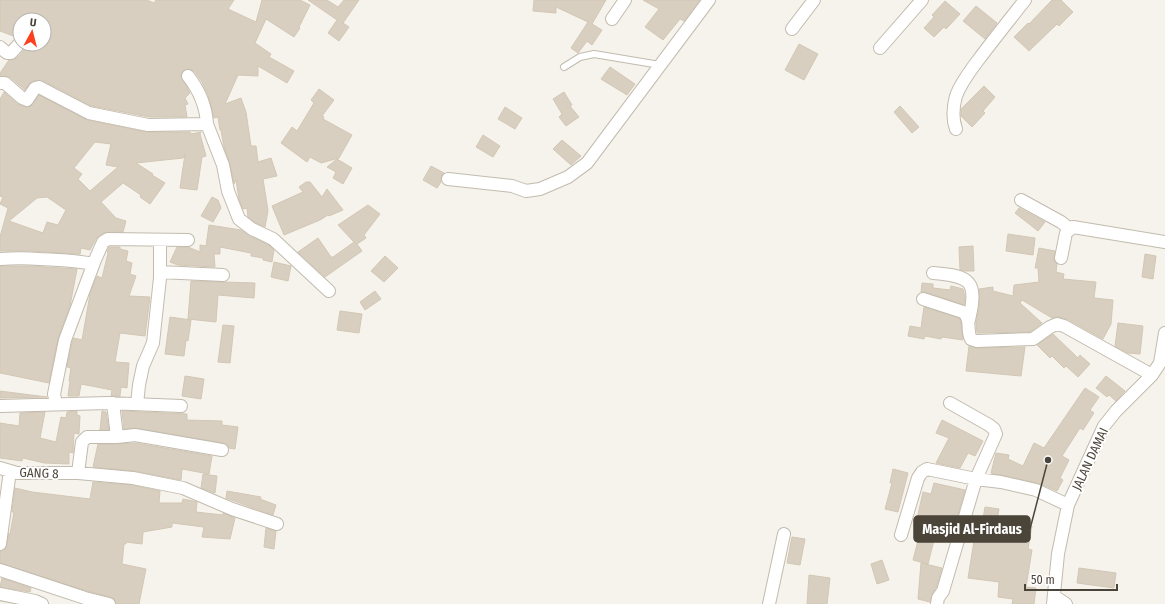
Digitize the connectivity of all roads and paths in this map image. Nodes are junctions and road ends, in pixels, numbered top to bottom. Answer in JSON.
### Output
{"nodes":[{"id":1,"x":626,"y":0,"type":"edge"},
{"id":2,"x":709,"y":0,"type":"edge"},
{"id":3,"x":814,"y":0,"type":"edge"},
{"id":4,"x":922,"y":0,"type":"edge"},
{"id":5,"x":1025,"y":0,"type":"edge"},
{"id":6,"x":612,"y":19,"type":"dead end"},
{"id":7,"x":792,"y":29,"type":"dead end"},
{"id":8,"x":0,"y":47,"type":"edge"},
{"id":9,"x":880,"y":48,"type":"dead end"},
{"id":10,"x":12,"y":52,"type":"edge"},
{"id":11,"x":661,"y":65,"type":"junction"},
{"id":12,"x":564,"y":67,"type":"dead end"},
{"id":13,"x":188,"y":76,"type":"dead end"},
{"id":14,"x":2,"y":86,"type":"edge"},
{"id":15,"x":207,"y":124,"type":"junction"},
{"id":16,"x":956,"y":129,"type":"dead end"},
{"id":17,"x":448,"y":179,"type":"dead end"},
{"id":18,"x":1022,"y":200,"type":"dead end"},
{"id":19,"x":1070,"y":229,"type":"junction"},
{"id":20,"x":160,"y":240,"type":"junction"},
{"id":21,"x":188,"y":240,"type":"dead end"},
{"id":22,"x":1165,"y":242,"type":"edge"},
{"id":23,"x":1061,"y":258,"type":"dead end"},
{"id":24,"x":0,"y":259,"type":"edge"},
{"id":25,"x":93,"y":264,"type":"junction"},
{"id":26,"x":160,"y":272,"type":"junction"},
{"id":27,"x":933,"y":273,"type":"dead end"},
{"id":28,"x":223,"y":275,"type":"dead end"},
{"id":29,"x":329,"y":290,"type":"dead end"},
{"id":30,"x":923,"y":299,"type":"dead end"},
{"id":31,"x":969,"y":320,"type":"junction"},
{"id":32,"x":1165,"y":333,"type":"edge"},
{"id":33,"x":1152,"y":375,"type":"junction"},
{"id":34,"x":112,"y":403,"type":"junction"},
{"id":35,"x":950,"y":403,"type":"dead end"},
{"id":36,"x":56,"y":404,"type":"junction"},
{"id":37,"x":137,"y":404,"type":"junction"},
{"id":38,"x":0,"y":406,"type":"edge"},
{"id":39,"x":181,"y":406,"type":"dead end"},
{"id":40,"x":117,"y":437,"type":"junction"},
{"id":41,"x":222,"y":450,"type":"dead end"},
{"id":42,"x":5,"y":469,"type":"edge"},
{"id":43,"x":78,"y":473,"type":"junction"},
{"id":44,"x":976,"y":479,"type":"junction"},
{"id":45,"x":1068,"y":505,"type":"junction"},
{"id":46,"x":277,"y":524,"type":"dead end"},
{"id":47,"x":784,"y":534,"type":"dead end"},
{"id":48,"x":901,"y":535,"type":"dead end"},
{"id":49,"x":0,"y":544,"type":"edge"},
{"id":50,"x":0,"y":570,"type":"edge"},
{"id":51,"x":0,"y":594,"type":"edge"},
{"id":52,"x":1053,"y":600,"type":"edge"},
{"id":53,"x":37,"y":603,"type":"edge"},
{"id":54,"x":109,"y":604,"type":"edge"},
{"id":55,"x":769,"y":604,"type":"edge"},
{"id":56,"x":937,"y":604,"type":"edge"},
{"id":57,"x":1066,"y":604,"type":"edge"}],
"edges":[{"from":1,"to":6,"type":"street"},
{"from":2,"to":11,"type":"street"},
{"from":3,"to":7,"type":"street"},
{"from":4,"to":9,"type":"street"},
{"from":5,"to":16,"type":"street"},
{"from":8,"to":10,"type":"street"},
{"from":11,"to":12,"type":"lane"},
{"from":11,"to":17,"type":"street"},
{"from":13,"to":15,"type":"street"},
{"from":14,"to":15,"type":"street"},
{"from":15,"to":29,"type":"street"},
{"from":18,"to":19,"type":"street"},
{"from":19,"to":22,"type":"street"},
{"from":19,"to":23,"type":"street"},
{"from":20,"to":21,"type":"street"},
{"from":20,"to":25,"type":"street"},
{"from":20,"to":26,"type":"street"},
{"from":24,"to":25,"type":"street"},
{"from":25,"to":36,"type":"street"},
{"from":26,"to":28,"type":"street"},
{"from":26,"to":37,"type":"street"},
{"from":27,"to":31,"type":"street"},
{"from":30,"to":31,"type":"street"},
{"from":31,"to":33,"type":"street"},
{"from":32,"to":33,"type":"street","name":"JALAN DAMAI"},
{"from":33,"to":45,"type":"street","name":"JALAN DAMAI"},
{"from":34,"to":36,"type":"street"},
{"from":34,"to":37,"type":"street"},
{"from":34,"to":40,"type":"street"},
{"from":35,"to":44,"type":"street"},
{"from":36,"to":38,"type":"street"},
{"from":37,"to":39,"type":"street"},
{"from":40,"to":41,"type":"street"},
{"from":40,"to":43,"type":"street"},
{"from":42,"to":43,"type":"street","name":"GANG 8"},
{"from":42,"to":49,"type":"street"},
{"from":43,"to":46,"type":"street","name":"GANG 8"},
{"from":44,"to":45,"type":"street"},
{"from":44,"to":48,"type":"street"},
{"from":44,"to":56,"type":"street"},
{"from":45,"to":52,"type":"street","name":"JALAN DAMAI"},
{"from":47,"to":55,"type":"street"},
{"from":50,"to":54,"type":"street"},
{"from":51,"to":53,"type":"street"},
{"from":52,"to":57,"type":"street"}]}
